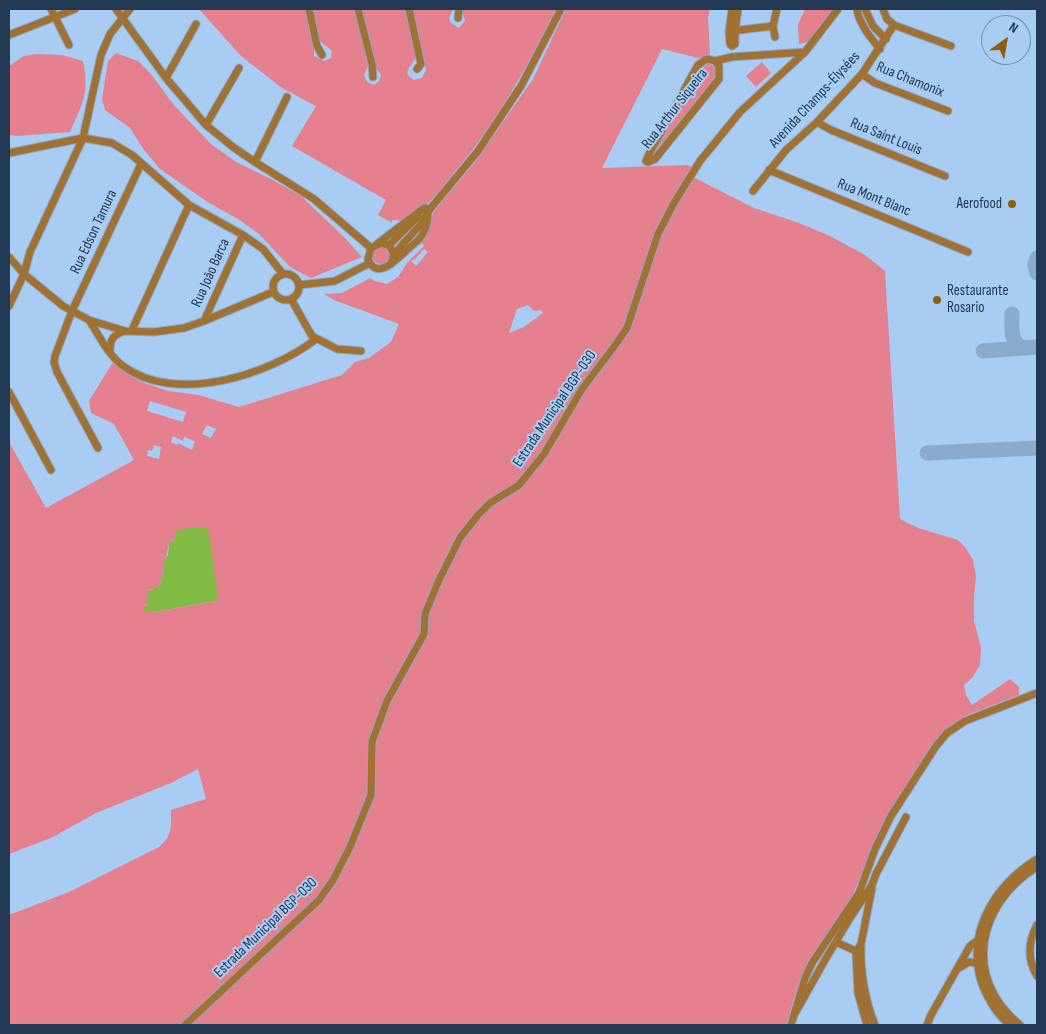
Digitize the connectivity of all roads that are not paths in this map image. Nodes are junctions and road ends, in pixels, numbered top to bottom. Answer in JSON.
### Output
{"nodes":[{"id":1,"x":51,"y":9,"type":"edge"},
{"id":2,"x":75,"y":9,"type":"edge"},
{"id":3,"x":116,"y":9,"type":"edge"},
{"id":4,"x":130,"y":9,"type":"edge"},
{"id":5,"x":309,"y":9,"type":"edge"},
{"id":6,"x":358,"y":9,"type":"edge"},
{"id":7,"x":409,"y":9,"type":"edge"},
{"id":8,"x":459,"y":9,"type":"edge"},
{"id":9,"x":561,"y":9,"type":"edge"},
{"id":10,"x":732,"y":9,"type":"edge"},
{"id":11,"x":738,"y":9,"type":"edge"},
{"id":12,"x":776,"y":9,"type":"edge"},
{"id":13,"x":838,"y":9,"type":"edge"},
{"id":14,"x":857,"y":9,"type":"edge"},
{"id":15,"x":865,"y":9,"type":"edge"},
{"id":16,"x":883,"y":9,"type":"edge"},
{"id":17,"x":54,"y":16,"type":"junction"},
{"id":18,"x":458,"y":18,"type":"dead end"},
{"id":19,"x":122,"y":19,"type":"junction"},
{"id":20,"x":196,"y":24,"type":"dead end"},
{"id":21,"x":773,"y":26,"type":"junction"},
{"id":22,"x":894,"y":26,"type":"junction"},
{"id":23,"x":732,"y":31,"type":"junction"},
{"id":24,"x":9,"y":35,"type":"edge"},
{"id":25,"x":776,"y":37,"type":"dead end"},
{"id":26,"x":886,"y":39,"type":"junction"},
{"id":27,"x":69,"y":45,"type":"dead end"},
{"id":28,"x":951,"y":46,"type":"dead end"},
{"id":29,"x":880,"y":49,"type":"junction"},
{"id":30,"x":805,"y":52,"type":"junction"},
{"id":31,"x":322,"y":54,"type":"dead end"},
{"id":32,"x":715,"y":61,"type":"junction"},
{"id":33,"x":240,"y":68,"type":"dead end"},
{"id":34,"x":417,"y":69,"type":"dead end"},
{"id":35,"x":862,"y":74,"type":"junction"},
{"id":36,"x":373,"y":77,"type":"dead end"},
{"id":37,"x":166,"y":78,"type":"junction"},
{"id":38,"x":287,"y":97,"type":"dead end"},
{"id":39,"x":948,"y":111,"type":"dead end"},
{"id":40,"x":817,"y":122,"type":"junction"},
{"id":41,"x":206,"y":125,"type":"junction"},
{"id":42,"x":84,"y":138,"type":"junction"},
{"id":43,"x":9,"y":153,"type":"edge"},
{"id":44,"x":255,"y":162,"type":"junction"},
{"id":45,"x":141,"y":164,"type":"junction"},
{"id":46,"x":769,"y":170,"type":"junction"},
{"id":47,"x":945,"y":176,"type":"dead end"},
{"id":48,"x":753,"y":191,"type":"dead end"},
{"id":49,"x":189,"y":206,"type":"junction"},
{"id":50,"x":430,"y":209,"type":"junction"},
{"id":51,"x":420,"y":215,"type":"junction"},
{"id":52,"x":424,"y":225,"type":"junction"},
{"id":53,"x":243,"y":235,"type":"junction"},
{"id":54,"x":374,"y":246,"type":"junction"},
{"id":55,"x":393,"y":250,"type":"junction"},
{"id":56,"x":406,"y":251,"type":"junction"},
{"id":57,"x":968,"y":252,"type":"dead end"},
{"id":58,"x":9,"y":257,"type":"edge"},
{"id":59,"x":370,"y":263,"type":"junction"},
{"id":60,"x":391,"y":264,"type":"junction"},
{"id":61,"x":24,"y":274,"type":"junction"},
{"id":62,"x":282,"y":274,"type":"junction"},
{"id":63,"x":299,"y":285,"type":"junction"},
{"id":64,"x":274,"y":292,"type":"junction"},
{"id":65,"x":291,"y":299,"type":"junction"},
{"id":66,"x":9,"y":306,"type":"edge"},
{"id":67,"x":72,"y":311,"type":"junction"},
{"id":68,"x":89,"y":320,"type":"junction"},
{"id":69,"x":204,"y":322,"type":"junction"},
{"id":70,"x":129,"y":330,"type":"junction"},
{"id":71,"x":316,"y":339,"type":"junction"},
{"id":72,"x":361,"y":351,"type":"dead end"},
{"id":73,"x":110,"y":352,"type":"junction"},
{"id":74,"x":9,"y":392,"type":"edge"},
{"id":75,"x":98,"y":448,"type":"dead end"},
{"id":76,"x":51,"y":470,"type":"dead end"},
{"id":77,"x":1037,"y":693,"type":"edge"},
{"id":78,"x":906,"y":817,"type":"dead end"},
{"id":79,"x":1037,"y":859,"type":"edge"},
{"id":80,"x":1037,"y":867,"type":"edge"},
{"id":81,"x":872,"y":885,"type":"junction"},
{"id":82,"x":1037,"y":925,"type":"edge"},
{"id":83,"x":981,"y":940,"type":"junction"},
{"id":84,"x":836,"y":942,"type":"junction"},
{"id":85,"x":858,"y":953,"type":"junction"},
{"id":86,"x":981,"y":964,"type":"junction"},
{"id":87,"x":954,"y":974,"type":"junction"},
{"id":88,"x":1037,"y":976,"type":"edge"},
{"id":89,"x":794,"y":1015,"type":"junction"},
{"id":90,"x":186,"y":1025,"type":"edge"},
{"id":91,"x":791,"y":1025,"type":"edge"},
{"id":92,"x":867,"y":1025,"type":"edge"},
{"id":93,"x":875,"y":1025,"type":"edge"},
{"id":94,"x":927,"y":1025,"type":"edge"},
{"id":95,"x":1010,"y":1025,"type":"edge"},
{"id":96,"x":1020,"y":1025,"type":"edge"}],
"edges":[{"from":1,"to":17,"type":"street"},
{"from":2,"to":17,"type":"street"},
{"from":3,"to":19,"type":"street"},
{"from":4,"to":19,"type":"street"},
{"from":5,"to":31,"type":"street"},
{"from":6,"to":36,"type":"street"},
{"from":7,"to":34,"type":"street"},
{"from":8,"to":18,"type":"street"},
{"from":9,"to":50,"type":"street"},
{"from":10,"to":23,"type":"street"},
{"from":11,"to":23,"type":"street"},
{"from":12,"to":21,"type":"street"},
{"from":13,"to":30,"type":"street"},
{"from":14,"to":29,"type":"street"},
{"from":15,"to":26,"type":"street"},
{"from":16,"to":22,"type":"street"},
{"from":17,"to":24,"type":"street"},
{"from":17,"to":27,"type":"street"},
{"from":19,"to":37,"type":"street"},
{"from":19,"to":42,"type":"street"},
{"from":20,"to":37,"type":"street"},
{"from":21,"to":23,"type":"street"},
{"from":21,"to":25,"type":"street"},
{"from":22,"to":26,"type":"street","name":"Avenida Champs-Élysées"},
{"from":22,"to":28,"type":"street"},
{"from":26,"to":29,"type":"street","name":"Avenida Champs-Élysées"},
{"from":29,"to":35,"type":"street","name":"Avenida Champs-Élysées"},
{"from":30,"to":32,"type":"street","name":"Rua Arthur Siqueira"},
{"from":30,"to":90,"type":"street","name":"Estrada Municipal BGP-030"},
{"from":32,"to":32,"type":"street","name":"Rua Arthur Siqueira"},
{"from":33,"to":41,"type":"street"},
{"from":35,"to":39,"type":"street","name":"Rua Chamonix"},
{"from":35,"to":40,"type":"street","name":"Avenida Champs-Élysées"},
{"from":37,"to":41,"type":"street"},
{"from":38,"to":44,"type":"street"},
{"from":40,"to":46,"type":"street","name":"Avenida Champs-Élysées"},
{"from":40,"to":47,"type":"street","name":"Rua Saint Louis"},
{"from":41,"to":44,"type":"street"},
{"from":42,"to":43,"type":"street"},
{"from":42,"to":45,"type":"street"},
{"from":42,"to":61,"type":"street"},
{"from":44,"to":54,"type":"street"},
{"from":45,"to":49,"type":"street"},
{"from":45,"to":67,"type":"street","name":"Rua Edson Tamura"},
{"from":46,"to":48,"type":"street","name":"Avenida Champs-Élysées"},
{"from":46,"to":57,"type":"street","name":"Rua Mont Blanc"},
{"from":49,"to":53,"type":"street"},
{"from":49,"to":70,"type":"street"},
{"from":50,"to":51,"type":"street"},
{"from":50,"to":52,"type":"street"},
{"from":50,"to":54,"type":"street"},
{"from":51,"to":52,"type":"street"},
{"from":51,"to":55,"type":"street"},
{"from":52,"to":55,"type":"street"},
{"from":52,"to":56,"type":"street"},
{"from":53,"to":62,"type":"street"},
{"from":53,"to":69,"type":"street","name":"Rua João Barca"},
{"from":54,"to":55,"type":"street"},
{"from":54,"to":59,"type":"street"},
{"from":55,"to":56,"type":"street"},
{"from":55,"to":60,"type":"street"},
{"from":56,"to":60,"type":"street"},
{"from":58,"to":61,"type":"street"},
{"from":59,"to":60,"type":"street"},
{"from":59,"to":63,"type":"street"},
{"from":61,"to":66,"type":"street"},
{"from":61,"to":67,"type":"street"},
{"from":62,"to":63,"type":"street"},
{"from":62,"to":64,"type":"street"},
{"from":63,"to":65,"type":"street"},
{"from":64,"to":65,"type":"street"},
{"from":64,"to":69,"type":"street"},
{"from":65,"to":71,"type":"street"},
{"from":67,"to":68,"type":"street"},
{"from":67,"to":75,"type":"street","name":"Rua Edson Tamura"},
{"from":68,"to":70,"type":"street"},
{"from":68,"to":73,"type":"street"},
{"from":69,"to":70,"type":"street"},
{"from":70,"to":73,"type":"street"},
{"from":71,"to":72,"type":"street"},
{"from":71,"to":73,"type":"street"},
{"from":74,"to":76,"type":"street"},
{"from":77,"to":89,"type":"street"},
{"from":78,"to":81,"type":"street"},
{"from":79,"to":83,"type":"street"},
{"from":80,"to":83,"type":"street"},
{"from":81,"to":84,"type":"street"},
{"from":81,"to":85,"type":"street"},
{"from":82,"to":88,"type":"street"},
{"from":83,"to":86,"type":"street"},
{"from":83,"to":87,"type":"street"},
{"from":84,"to":85,"type":"street"},
{"from":84,"to":89,"type":"street"},
{"from":85,"to":92,"type":"street"},
{"from":85,"to":93,"type":"street"},
{"from":86,"to":87,"type":"street"},
{"from":86,"to":95,"type":"street"},
{"from":86,"to":96,"type":"street"},
{"from":87,"to":94,"type":"street"},
{"from":89,"to":91,"type":"street"}]}
